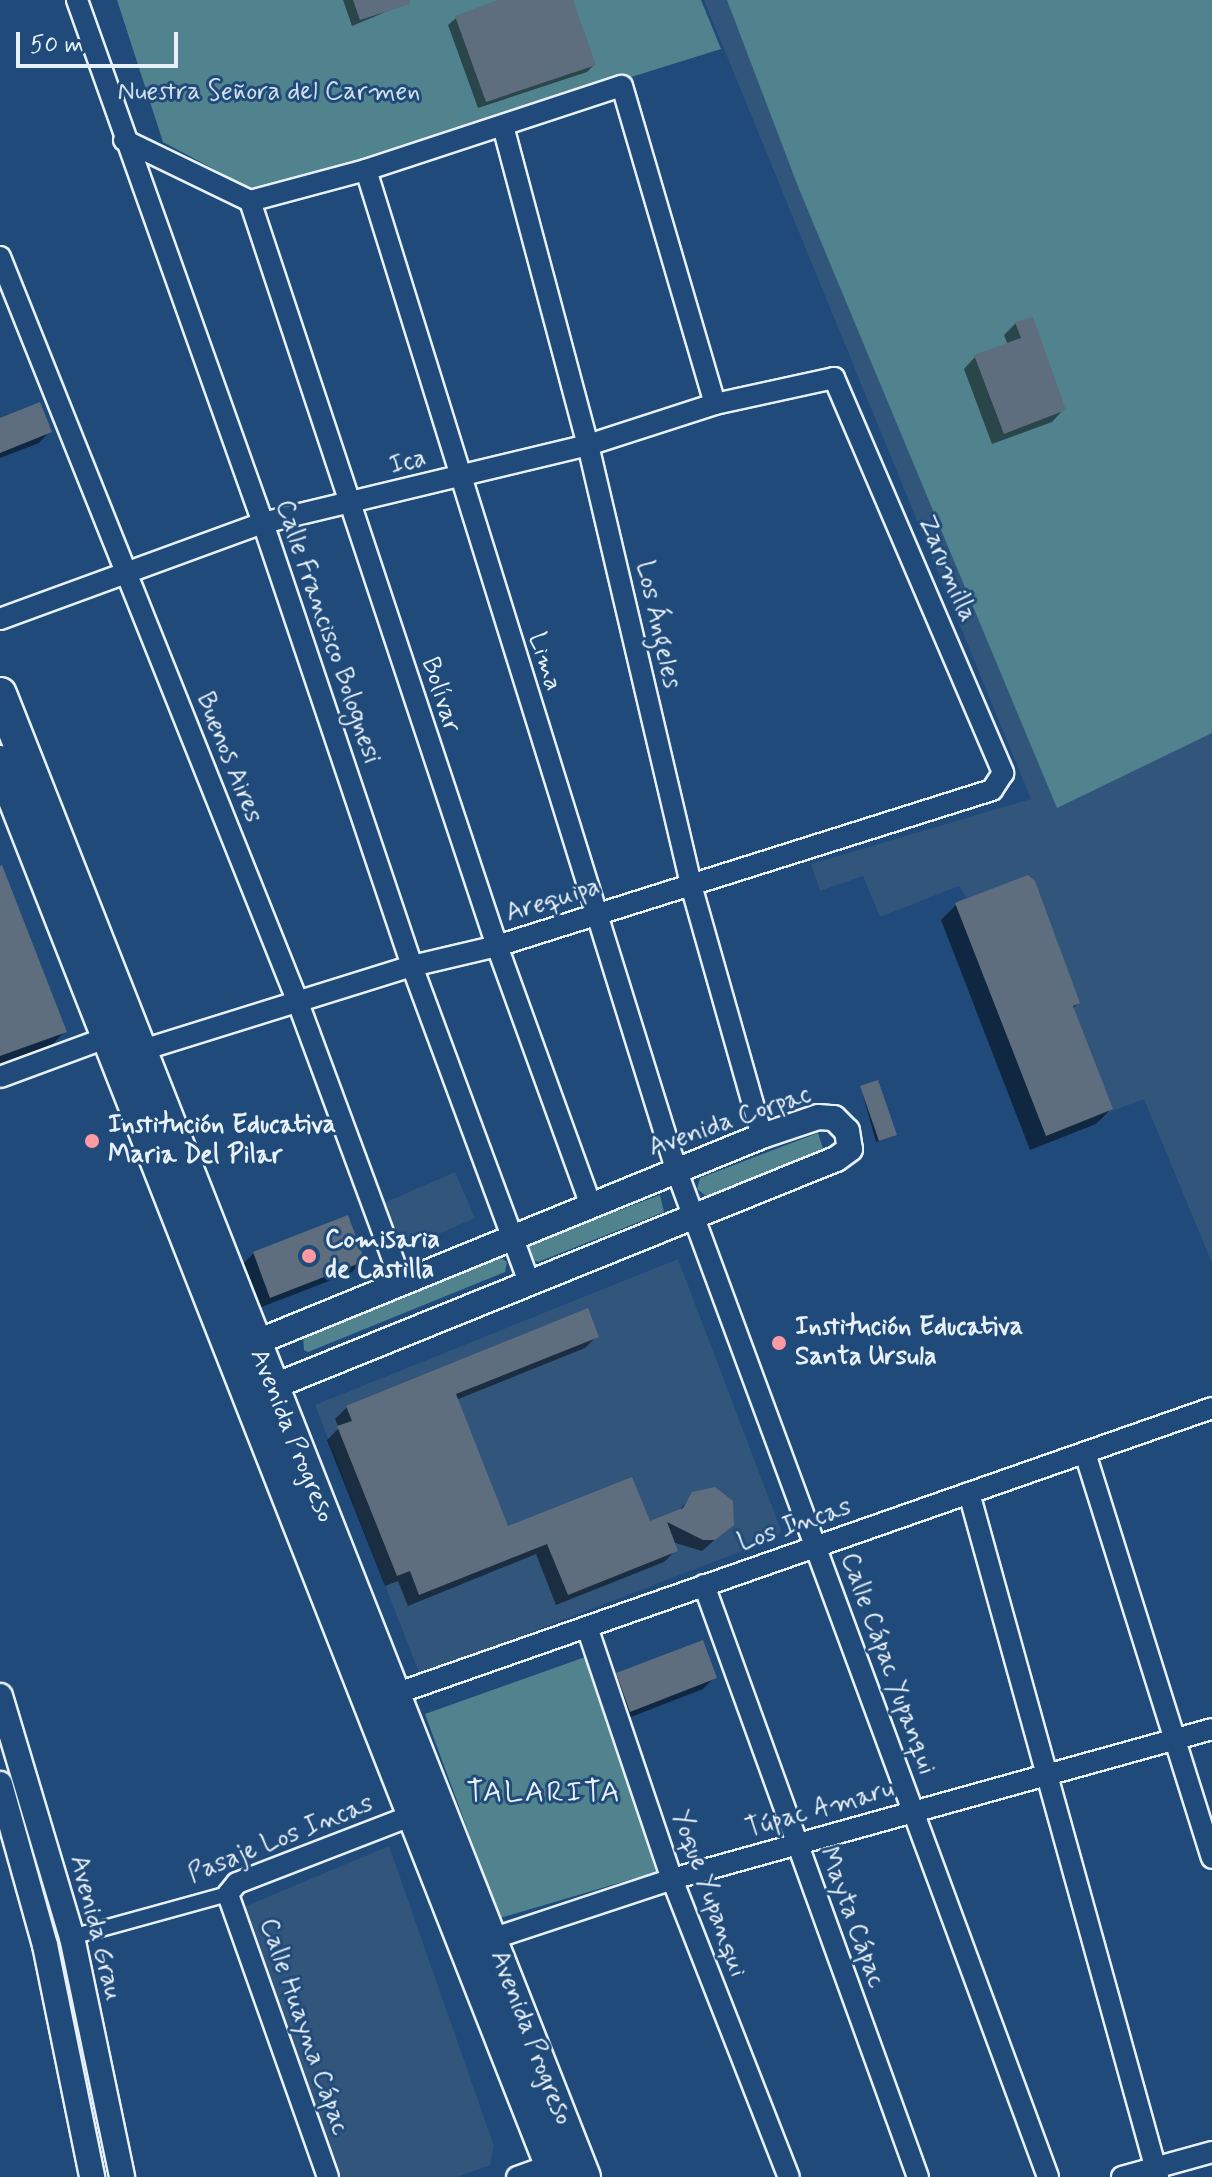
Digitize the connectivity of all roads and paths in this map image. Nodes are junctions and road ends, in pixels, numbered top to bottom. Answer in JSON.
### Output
{"nodes":[{"id":1,"x":77,"y":0,"type":"edge"},
{"id":2,"x":503,"y":126,"type":"junction"},
{"id":3,"x":124,"y":140,"type":"junction"},
{"id":4,"x":366,"y":170,"type":"junction"},
{"id":5,"x":250,"y":201,"type":"junction"},
{"id":6,"x":0,"y":257,"type":"edge"},
{"id":7,"x":834,"y":378,"type":"joint"},
{"id":8,"x":715,"y":404,"type":"junction"},
{"id":9,"x":588,"y":445,"type":"junction"},
{"id":10,"x":458,"y":478,"type":"junction"},
{"id":11,"x":349,"y":504,"type":"junction"},
{"id":12,"x":263,"y":523,"type":"junction"},
{"id":13,"x":125,"y":572,"type":"junction"},
{"id":14,"x":0,"y":619,"type":"edge"},
{"id":15,"x":0,"y":694,"type":"edge"},
{"id":16,"x":0,"y":762,"type":"edge"},
{"id":17,"x":1001,"y":783,"type":"joint"},
{"id":18,"x":691,"y":885,"type":"junction"},
{"id":19,"x":598,"y":914,"type":"junction"},
{"id":20,"x":497,"y":946,"type":"junction"},
{"id":21,"x":412,"y":966,"type":"junction"},
{"id":22,"x":297,"y":1000,"type":"junction"},
{"id":23,"x":124,"y":1043,"type":"junction"},
{"id":24,"x":0,"y":1077,"type":"edge"},
{"id":25,"x":762,"y":1136,"type":"junction"},
{"id":26,"x":676,"y":1169,"type":"junction"},
{"id":27,"x":590,"y":1203,"type":"junction"},
{"id":28,"x":692,"y":1215,"type":"junction"},
{"id":29,"x":511,"y":1236,"type":"junction"},
{"id":30,"x":528,"y":1280,"type":"junction"},
{"id":31,"x":401,"y":1281,"type":"junction"},
{"id":32,"x":243,"y":1347,"type":"junction"},
{"id":33,"x":261,"y":1392,"type":"junction"},
{"id":34,"x":1211,"y":1413,"type":"edge"},
{"id":35,"x":1085,"y":1453,"type":"junction"},
{"id":36,"x":969,"y":1493,"type":"junction"},
{"id":37,"x":817,"y":1546,"type":"junction"},
{"id":38,"x":704,"y":1585,"type":"junction"},
{"id":39,"x":587,"y":1627,"type":"junction"},
{"id":40,"x":395,"y":1694,"type":"junction"},
{"id":41,"x":0,"y":1696,"type":"edge"},
{"id":42,"x":1212,"y":1729,"type":"edge"},
{"id":43,"x":1175,"y":1740,"type":"junction"},
{"id":44,"x":1044,"y":1774,"type":"junction"},
{"id":45,"x":0,"y":1784,"type":"edge"},
{"id":46,"x":914,"y":1811,"type":"junction"},
{"id":47,"x":416,"y":1814,"type":"junction"},
{"id":48,"x":796,"y":1843,"type":"junction"},
{"id":49,"x":1212,"y":1858,"type":"edge"},
{"id":50,"x":672,"y":1879,"type":"junction"},
{"id":51,"x":228,"y":1894,"type":"junction"},
{"id":52,"x":72,"y":1937,"type":"junction"},
{"id":53,"x":491,"y":1939,"type":"junction"},
{"id":54,"x":1212,"y":2152,"type":"edge"},
{"id":55,"x":567,"y":2169,"type":"edge"},
{"id":56,"x":1156,"y":2172,"type":"edge"},
{"id":57,"x":92,"y":2177,"type":"edge"},
{"id":58,"x":122,"y":2177,"type":"edge"},
{"id":59,"x":328,"y":2177,"type":"edge"},
{"id":60,"x":517,"y":2177,"type":"edge"},
{"id":61,"x":789,"y":2177,"type":"edge"},
{"id":62,"x":918,"y":2177,"type":"edge"},
{"id":63,"x":1048,"y":2177,"type":"edge"},
{"id":64,"x":1122,"y":2177,"type":"edge"}],
"edges":[{"from":1,"to":3,"type":"street","name":"Calle Francisco Bolognesi"},
{"from":2,"to":4,"type":"street"},
{"from":2,"to":8,"type":"street"},
{"from":2,"to":9,"type":"street","name":"Los Ángeles"},
{"from":3,"to":5,"type":"street"},
{"from":3,"to":12,"type":"street","name":"Calle Francisco Bolognesi"},
{"from":4,"to":5,"type":"street"},
{"from":4,"to":10,"type":"street","name":"Lima"},
{"from":5,"to":11,"type":"street","name":"Bolívar"},
{"from":6,"to":13,"type":"street","name":"Buenos Aires"},
{"from":7,"to":8,"type":"street","name":"Ica"},
{"from":7,"to":17,"type":"street","name":"Zarumilla"},
{"from":8,"to":9,"type":"street","name":"Ica"},
{"from":9,"to":10,"type":"street","name":"Ica"},
{"from":9,"to":18,"type":"street","name":"Los Ángeles"},
{"from":10,"to":11,"type":"street","name":"Ica"},
{"from":10,"to":19,"type":"street","name":"Lima"},
{"from":11,"to":12,"type":"street","name":"Ica"},
{"from":11,"to":20,"type":"street","name":"Bolívar"},
{"from":12,"to":13,"type":"street","name":"Ica"},
{"from":12,"to":21,"type":"street","name":"Calle Francisco Bolognesi"},
{"from":13,"to":14,"type":"street","name":"Ica"},
{"from":13,"to":22,"type":"street","name":"Buenos Aires"},
{"from":15,"to":23,"type":"main road","name":"Avenida Progreso"},
{"from":16,"to":23,"type":"main road","name":"Avenida Progreso"},
{"from":17,"to":18,"type":"street","name":"Arequipa"},
{"from":18,"to":19,"type":"street","name":"Arequipa"},
{"from":18,"to":25,"type":"street","name":"Los Ángeles"},
{"from":19,"to":20,"type":"street","name":"Arequipa"},
{"from":19,"to":26,"type":"street","name":"Lima"},
{"from":20,"to":21,"type":"street","name":"Arequipa"},
{"from":20,"to":27,"type":"street","name":"Bolívar"},
{"from":21,"to":22,"type":"street","name":"Arequipa"},
{"from":21,"to":29,"type":"street","name":"Calle Francisco Bolognesi"},
{"from":22,"to":23,"type":"street","name":"Arequipa"},
{"from":22,"to":31,"type":"street","name":"Buenos Aires"},
{"from":23,"to":24,"type":"street","name":"Arequipa"},
{"from":23,"to":32,"type":"main road","name":"Avenida Progreso"},
{"from":25,"to":26,"type":"street","name":"Avenida Corpac"},
{"from":25,"to":28,"type":"street","name":"Avenida Corpac"},
{"from":26,"to":27,"type":"street","name":"Avenida Corpac"},
{"from":26,"to":28,"type":"street","name":"Calle Cápac Yupanqui"},
{"from":27,"to":29,"type":"street","name":"Avenida Corpac"},
{"from":28,"to":30,"type":"street","name":"Avenida Corpac"},
{"from":28,"to":37,"type":"street","name":"Calle Cápac Yupanqui"},
{"from":29,"to":30,"type":"street","name":"Calle Francisco Bolognesi"},
{"from":29,"to":31,"type":"street","name":"Avenida Corpac"},
{"from":30,"to":33,"type":"street","name":"Avenida Corpac"},
{"from":31,"to":32,"type":"street","name":"Avenida Corpac"},
{"from":32,"to":33,"type":"main road","name":"Avenida Progreso"},
{"from":33,"to":40,"type":"main road","name":"Avenida Progreso"},
{"from":33,"to":47,"type":"main road","name":"Avenida Progreso"},
{"from":34,"to":35,"type":"street","name":"Los Incas"},
{"from":35,"to":36,"type":"street","name":"Los Incas"},
{"from":35,"to":43,"type":"street"},
{"from":36,"to":37,"type":"street","name":"Los Incas"},
{"from":36,"to":44,"type":"street"},
{"from":37,"to":38,"type":"street","name":"Los Incas"},
{"from":37,"to":46,"type":"street","name":"Calle Cápac Yupanqui"},
{"from":38,"to":39,"type":"street","name":"Los Incas"},
{"from":38,"to":48,"type":"street","name":"Mayta Cápac"},
{"from":39,"to":40,"type":"street","name":"Los Incas"},
{"from":39,"to":50,"type":"street","name":"Yoque Yupanqui"},
{"from":40,"to":53,"type":"main road","name":"Avenida Progreso"},
{"from":41,"to":52,"type":"street","name":"Avenida Grau"},
{"from":42,"to":43,"type":"street","name":"Túpac Amaru"},
{"from":43,"to":44,"type":"street","name":"Túpac Amaru"},
{"from":43,"to":49,"type":"street"},
{"from":44,"to":46,"type":"street","name":"Túpac Amaru"},
{"from":44,"to":56,"type":"street"},
{"from":45,"to":57,"type":"street","name":"Avenida Grau"},
{"from":46,"to":48,"type":"street","name":"Túpac Amaru"},
{"from":46,"to":63,"type":"street","name":"Calle Cápac Yupanqui"},
{"from":47,"to":51,"type":"street","name":"Pasaje Los Incas"},
{"from":47,"to":55,"type":"main road","name":"Avenida Progreso"},
{"from":48,"to":50,"type":"street","name":"Túpac Amaru"},
{"from":48,"to":62,"type":"street","name":"Mayta Cápac"},
{"from":50,"to":53,"type":"street","name":"Túpac Amaru"},
{"from":50,"to":61,"type":"street","name":"Yoque Yupanqui"},
{"from":51,"to":52,"type":"street","name":"Pasaje Los Incas"},
{"from":51,"to":59,"type":"street","name":"Calle Huayna Cápac"},
{"from":52,"to":58,"type":"street","name":"Avenida Grau"},
{"from":53,"to":55,"type":"main road","name":"Avenida Progreso"},
{"from":54,"to":56,"type":"street"},
{"from":55,"to":60,"type":"street"},
{"from":56,"to":64,"type":"street"}]}
